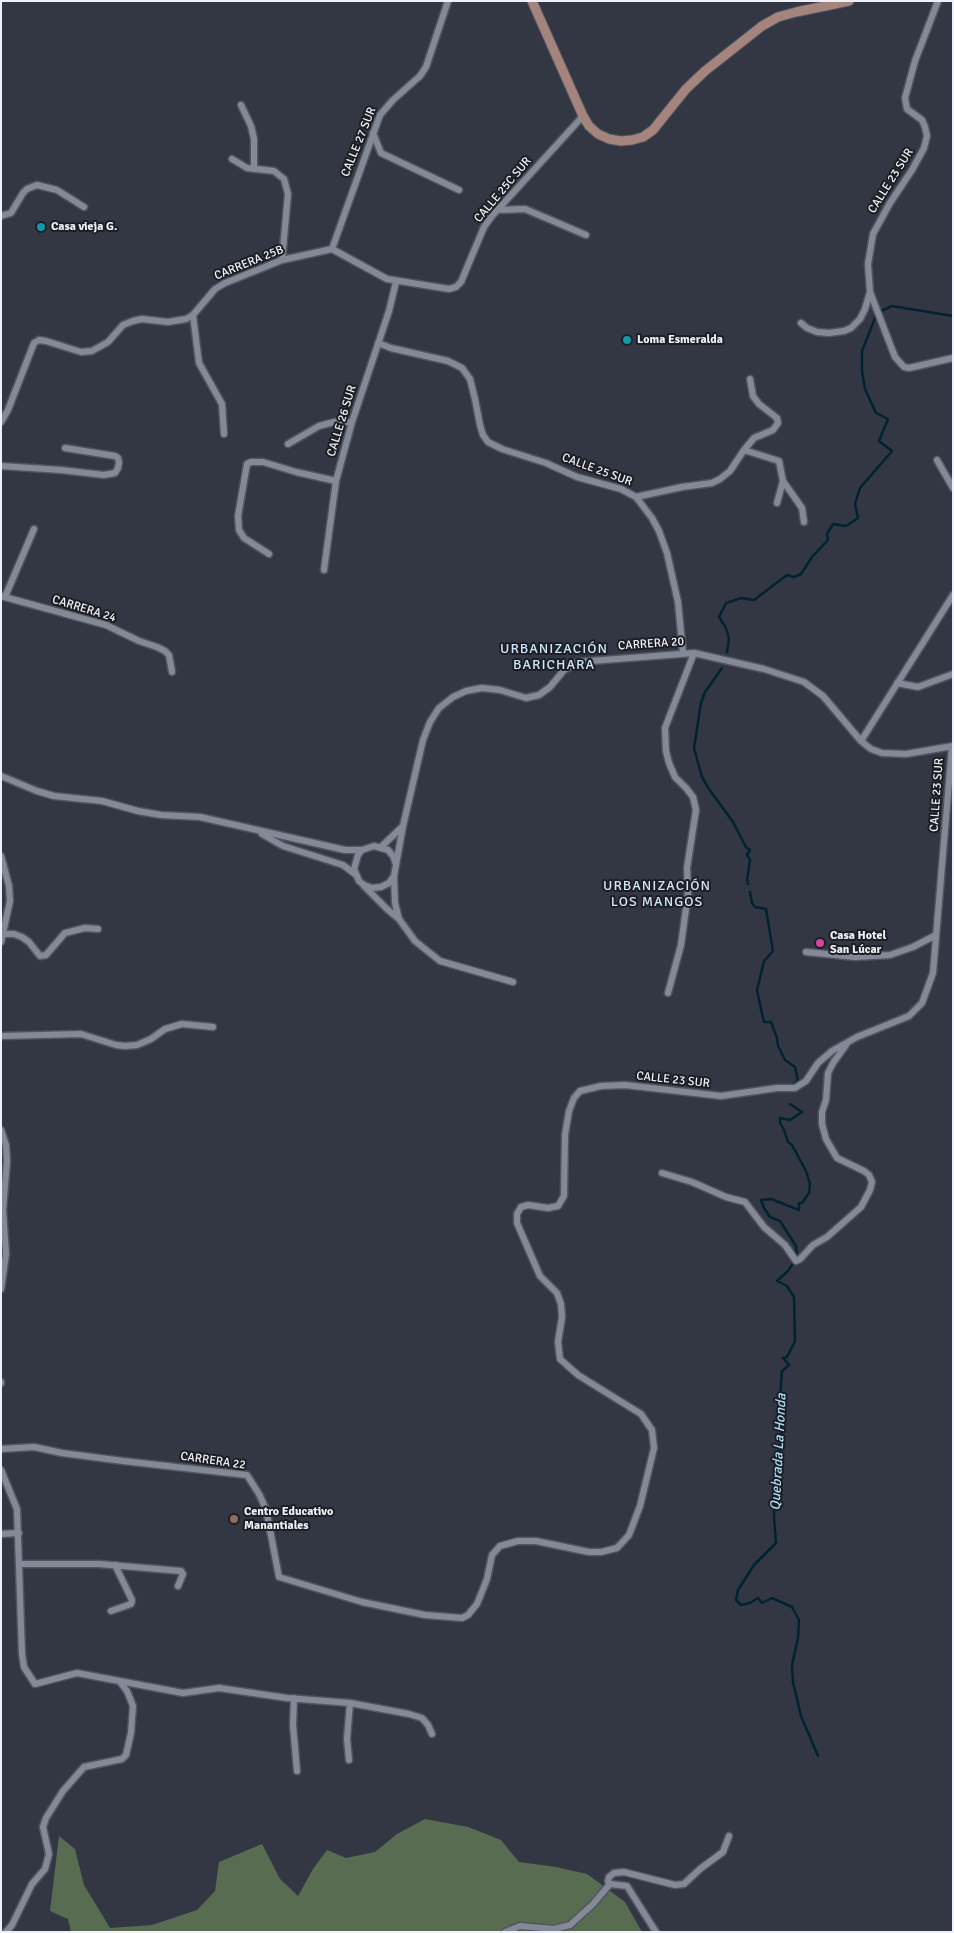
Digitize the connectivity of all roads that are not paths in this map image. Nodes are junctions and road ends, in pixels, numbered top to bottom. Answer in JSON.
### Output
{"nodes":[{"id":1,"x":448,"y":1,"type":"edge"},
{"id":2,"x":532,"y":1,"type":"edge"},
{"id":3,"x":849,"y":1,"type":"edge"},
{"id":4,"x":938,"y":1,"type":"edge"},
{"id":5,"x":241,"y":105,"type":"dead end"},
{"id":6,"x":583,"y":116,"type":"junction"},
{"id":7,"x":373,"y":132,"type":"junction"},
{"id":8,"x":232,"y":160,"type":"dead end"},
{"id":9,"x":254,"y":169,"type":"junction"},
{"id":10,"x":459,"y":190,"type":"dead end"},
{"id":11,"x":84,"y":207,"type":"dead end"},
{"id":12,"x":498,"y":210,"type":"junction"},
{"id":13,"x":1,"y":216,"type":"edge"},
{"id":14,"x":586,"y":235,"type":"dead end"},
{"id":15,"x":332,"y":249,"type":"junction"},
{"id":16,"x":282,"y":260,"type":"junction"},
{"id":17,"x":396,"y":282,"type":"junction"},
{"id":18,"x":870,"y":292,"type":"junction"},
{"id":19,"x":193,"y":315,"type":"junction"},
{"id":20,"x":801,"y":323,"type":"dead end"},
{"id":21,"x":378,"y":343,"type":"junction"},
{"id":22,"x":953,"y":358,"type":"edge"},
{"id":23,"x":750,"y":379,"type":"dead end"},
{"id":24,"x":1,"y":422,"type":"edge"},
{"id":25,"x":352,"y":422,"type":"junction"},
{"id":26,"x":224,"y":434,"type":"dead end"},
{"id":27,"x":288,"y":444,"type":"dead end"},
{"id":28,"x":65,"y":448,"type":"dead end"},
{"id":29,"x":744,"y":450,"type":"junction"},
{"id":30,"x":937,"y":460,"type":"dead end"},
{"id":31,"x":1,"y":466,"type":"edge"},
{"id":32,"x":336,"y":481,"type":"junction"},
{"id":33,"x":783,"y":481,"type":"junction"},
{"id":34,"x":953,"y":488,"type":"edge"},
{"id":35,"x":636,"y":497,"type":"junction"},
{"id":36,"x":777,"y":503,"type":"dead end"},
{"id":37,"x":804,"y":522,"type":"dead end"},
{"id":38,"x":34,"y":529,"type":"dead end"},
{"id":39,"x":269,"y":554,"type":"dead end"},
{"id":40,"x":324,"y":570,"type":"dead end"},
{"id":41,"x":953,"y":595,"type":"edge"},
{"id":42,"x":3,"y":597,"type":"edge"},
{"id":43,"x":694,"y":652,"type":"junction"},
{"id":44,"x":683,"y":653,"type":"junction"},
{"id":45,"x":172,"y":672,"type":"dead end"},
{"id":46,"x":953,"y":674,"type":"edge"},
{"id":47,"x":896,"y":683,"type":"junction"},
{"id":48,"x":861,"y":741,"type":"junction"},
{"id":49,"x":952,"y":746,"type":"edge"},
{"id":50,"x":1,"y":776,"type":"edge"},
{"id":51,"x":403,"y":826,"type":"junction"},
{"id":52,"x":256,"y":831,"type":"junction"},
{"id":53,"x":381,"y":847,"type":"junction"},
{"id":54,"x":362,"y":850,"type":"junction"},
{"id":55,"x":1,"y":856,"type":"edge"},
{"id":56,"x":396,"y":864,"type":"junction"},
{"id":57,"x":356,"y":876,"type":"junction"},
{"id":58,"x":394,"y":876,"type":"junction"},
{"id":59,"x":364,"y":885,"type":"junction"},
{"id":60,"x":399,"y":919,"type":"junction"},
{"id":61,"x":98,"y":928,"type":"dead end"},
{"id":62,"x":3,"y":933,"type":"edge"},
{"id":63,"x":936,"y":935,"type":"junction"},
{"id":64,"x":1,"y":942,"type":"edge"},
{"id":65,"x":806,"y":952,"type":"dead end"},
{"id":66,"x":513,"y":982,"type":"dead end"},
{"id":67,"x":668,"y":993,"type":"dead end"},
{"id":68,"x":213,"y":1027,"type":"dead end"},
{"id":69,"x":1,"y":1036,"type":"edge"},
{"id":70,"x":851,"y":1040,"type":"junction"},
{"id":71,"x":1,"y":1130,"type":"edge"},
{"id":72,"x":662,"y":1173,"type":"dead end"},
{"id":73,"x":1,"y":1289,"type":"edge"},
{"id":74,"x":1,"y":1449,"type":"edge"},
{"id":75,"x":1,"y":1470,"type":"edge"},
{"id":76,"x":19,"y":1533,"type":"junction"},
{"id":77,"x":1,"y":1534,"type":"edge"},
{"id":78,"x":20,"y":1564,"type":"junction"},
{"id":79,"x":116,"y":1566,"type":"junction"},
{"id":80,"x":178,"y":1586,"type":"dead end"},
{"id":81,"x":111,"y":1612,"type":"dead end"},
{"id":82,"x":462,"y":1618,"type":"joint"},
{"id":83,"x":120,"y":1682,"type":"junction"},
{"id":84,"x":294,"y":1698,"type":"junction"},
{"id":85,"x":350,"y":1703,"type":"junction"},
{"id":86,"x":432,"y":1734,"type":"dead end"},
{"id":87,"x":349,"y":1760,"type":"dead end"},
{"id":88,"x":297,"y":1771,"type":"dead end"},
{"id":89,"x":729,"y":1836,"type":"dead end"},
{"id":90,"x":610,"y":1884,"type":"junction"},
{"id":91,"x":6,"y":1932,"type":"edge"},
{"id":92,"x":505,"y":1932,"type":"edge"},
{"id":93,"x":656,"y":1932,"type":"edge"}],
"edges":[{"from":1,"to":7,"type":"street","name":"CALLE 27 SUR"},
{"from":2,"to":6,"type":"street"},
{"from":3,"to":6,"type":"street"},
{"from":4,"to":18,"type":"street","name":"CALLE 23 SUR"},
{"from":5,"to":9,"type":"street"},
{"from":6,"to":12,"type":"street","name":"CALLE 25C SUR"},
{"from":7,"to":10,"type":"street"},
{"from":7,"to":15,"type":"street","name":"CALLE 27 SUR"},
{"from":8,"to":9,"type":"street"},
{"from":9,"to":16,"type":"street"},
{"from":11,"to":13,"type":"street"},
{"from":12,"to":14,"type":"street"},
{"from":12,"to":17,"type":"street","name":"CALLE 25C SUR"},
{"from":15,"to":16,"type":"street","name":"CARRERA 25B"},
{"from":15,"to":17,"type":"street"},
{"from":16,"to":19,"type":"street","name":"CARRERA 25B"},
{"from":17,"to":21,"type":"street","name":"CALLE 26 SUR"},
{"from":18,"to":20,"type":"street","name":"CALLE 23 SUR"},
{"from":18,"to":22,"type":"street"},
{"from":19,"to":24,"type":"street"},
{"from":19,"to":26,"type":"street"},
{"from":21,"to":25,"type":"street","name":"CALLE 26 SUR"},
{"from":21,"to":35,"type":"street","name":"CALLE 25 SUR"},
{"from":23,"to":29,"type":"street"},
{"from":25,"to":27,"type":"street"},
{"from":25,"to":32,"type":"street","name":"CALLE 26 SUR"},
{"from":28,"to":31,"type":"street"},
{"from":29,"to":33,"type":"street"},
{"from":29,"to":35,"type":"street"},
{"from":30,"to":34,"type":"street"},
{"from":32,"to":39,"type":"street"},
{"from":32,"to":40,"type":"street","name":"CALLE 26 SUR"},
{"from":33,"to":36,"type":"street"},
{"from":33,"to":37,"type":"street"},
{"from":35,"to":44,"type":"street","name":"CALLE 25 SUR"},
{"from":38,"to":42,"type":"street"},
{"from":41,"to":47,"type":"street"},
{"from":42,"to":45,"type":"street","name":"CARRERA 24"},
{"from":43,"to":44,"type":"street","name":"CARRERA 20"},
{"from":43,"to":48,"type":"street","name":"CARRERA 20"},
{"from":43,"to":67,"type":"street"},
{"from":44,"to":51,"type":"street","name":"CARRERA 20"},
{"from":46,"to":47,"type":"street"},
{"from":47,"to":48,"type":"street"},
{"from":48,"to":49,"type":"street","name":"CARRERA 20"},
{"from":49,"to":63,"type":"street","name":"CALLE 23 SUR"},
{"from":50,"to":52,"type":"street"},
{"from":51,"to":53,"type":"street"},
{"from":51,"to":56,"type":"street","name":"CARRERA 20"},
{"from":52,"to":54,"type":"street"},
{"from":52,"to":57,"type":"street"},
{"from":53,"to":54,"type":"street"},
{"from":53,"to":56,"type":"street"},
{"from":54,"to":57,"type":"street"},
{"from":55,"to":62,"type":"street"},
{"from":56,"to":58,"type":"street"},
{"from":57,"to":59,"type":"street"},
{"from":58,"to":59,"type":"street"},
{"from":58,"to":60,"type":"street"},
{"from":59,"to":60,"type":"street"},
{"from":60,"to":66,"type":"street"},
{"from":61,"to":62,"type":"street"},
{"from":62,"to":64,"type":"street"},
{"from":63,"to":65,"type":"street"},
{"from":63,"to":70,"type":"street","name":"CALLE 23 SUR"},
{"from":68,"to":69,"type":"street"},
{"from":70,"to":72,"type":"street"},
{"from":70,"to":82,"type":"street","name":"CALLE 23 SUR"},
{"from":71,"to":73,"type":"street"},
{"from":74,"to":82,"type":"street","name":"CARRERA 22"},
{"from":75,"to":76,"type":"street"},
{"from":76,"to":77,"type":"street"},
{"from":76,"to":78,"type":"street"},
{"from":78,"to":79,"type":"street"},
{"from":78,"to":83,"type":"street"},
{"from":79,"to":80,"type":"street"},
{"from":79,"to":81,"type":"street"},
{"from":83,"to":84,"type":"street"},
{"from":83,"to":91,"type":"street"},
{"from":84,"to":85,"type":"street"},
{"from":84,"to":88,"type":"street"},
{"from":85,"to":86,"type":"street"},
{"from":85,"to":87,"type":"street"},
{"from":89,"to":90,"type":"street"},
{"from":90,"to":92,"type":"street"},
{"from":90,"to":93,"type":"street"}]}
